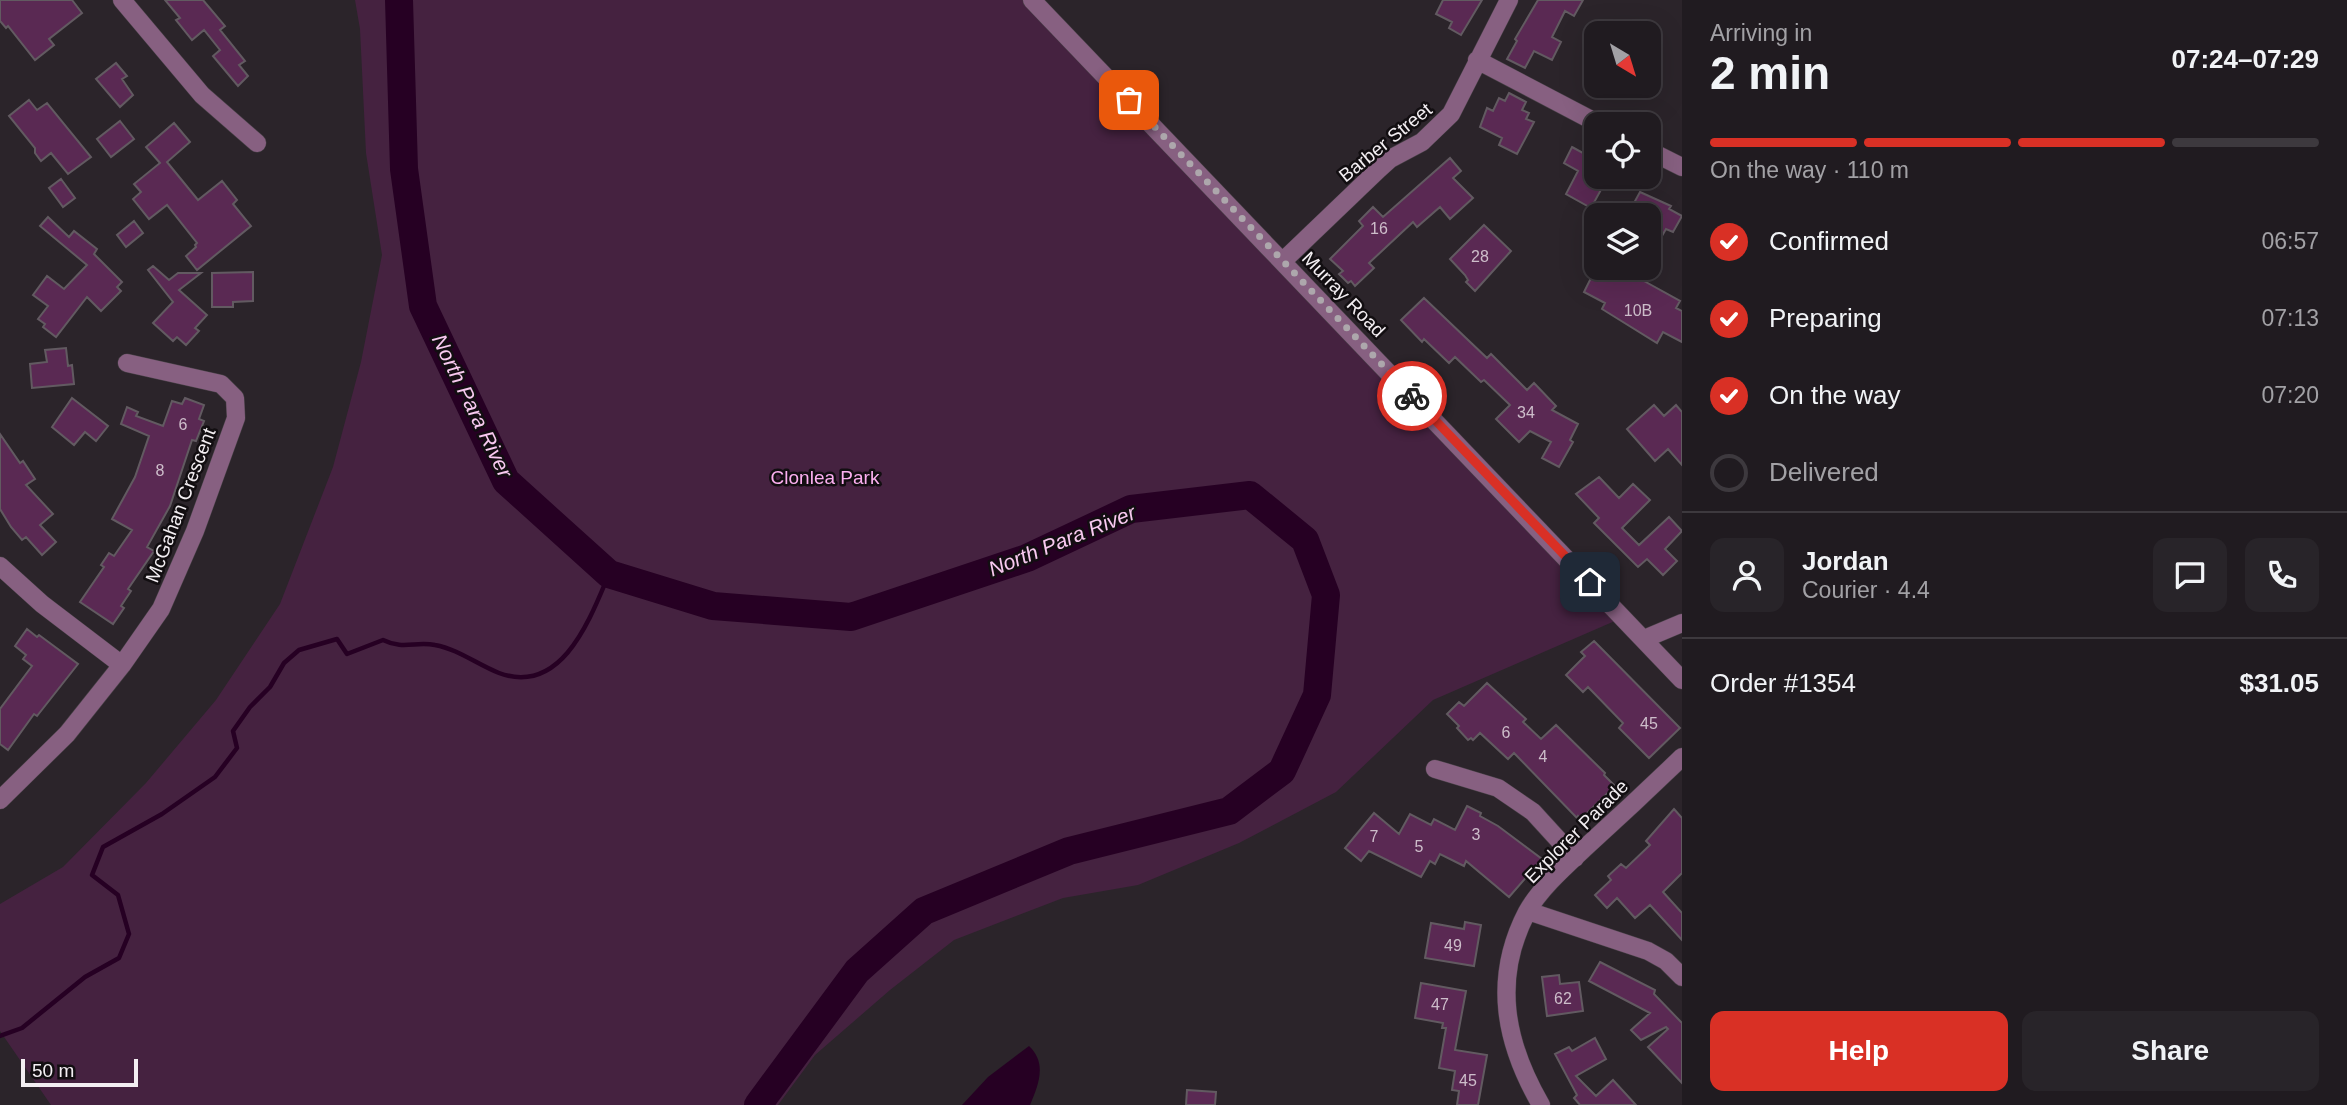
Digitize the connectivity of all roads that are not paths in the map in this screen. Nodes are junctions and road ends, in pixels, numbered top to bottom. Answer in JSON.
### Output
{"nodes":[{"id":1,"x":122,"y":0,"type":"edge"},
{"id":2,"x":1032,"y":0,"type":"edge"},
{"id":3,"x":1509,"y":0,"type":"edge"},
{"id":4,"x":1477,"y":60,"type":"junction"},
{"id":5,"x":1584,"y":116,"type":"edge"},
{"id":6,"x":257,"y":143,"type":"dead end"},
{"id":7,"x":1661,"y":156,"type":"edge"},
{"id":8,"x":1682,"y":167,"type":"edge"},
{"id":9,"x":1283,"y":261,"type":"junction"},
{"id":10,"x":127,"y":363,"type":"dead end"},
{"id":11,"x":0,"y":566,"type":"edge"},
{"id":12,"x":1682,"y":623,"type":"edge"},
{"id":13,"x":1644,"y":639,"type":"junction"},
{"id":14,"x":122,"y":665,"type":"junction"},
{"id":15,"x":1682,"y":680,"type":"edge"},
{"id":16,"x":1682,"y":757,"type":"edge"},
{"id":17,"x":1435,"y":769,"type":"dead end"},
{"id":18,"x":0,"y":800,"type":"edge"},
{"id":19,"x":1575,"y":858,"type":"junction"},
{"id":20,"x":1528,"y":911,"type":"junction"},
{"id":21,"x":1682,"y":977,"type":"edge"},
{"id":22,"x":1541,"y":1105,"type":"edge"}],
"edges":[{"from":1,"to":6,"type":"street"},
{"from":2,"to":9,"type":"street","name":"Murray Road"},
{"from":3,"to":4,"type":"street","name":"Barber Street"},
{"from":4,"to":5,"type":"street"},
{"from":4,"to":9,"type":"street","name":"Barber Street"},
{"from":7,"to":8,"type":"street"},
{"from":9,"to":13,"type":"street","name":"Murray Road"},
{"from":10,"to":14,"type":"street","name":"McGahan Crescent"},
{"from":11,"to":14,"type":"street"},
{"from":12,"to":13,"type":"street"},
{"from":13,"to":15,"type":"street","name":"Murray Road"},
{"from":14,"to":18,"type":"street","name":"McGahan Crescent"},
{"from":16,"to":19,"type":"street","name":"Explorer Parade"},
{"from":17,"to":19,"type":"street"},
{"from":19,"to":20,"type":"street","name":"Explorer Parade"},
{"from":20,"to":21,"type":"street"},
{"from":20,"to":22,"type":"street","name":"Explorer Parade"}]}
